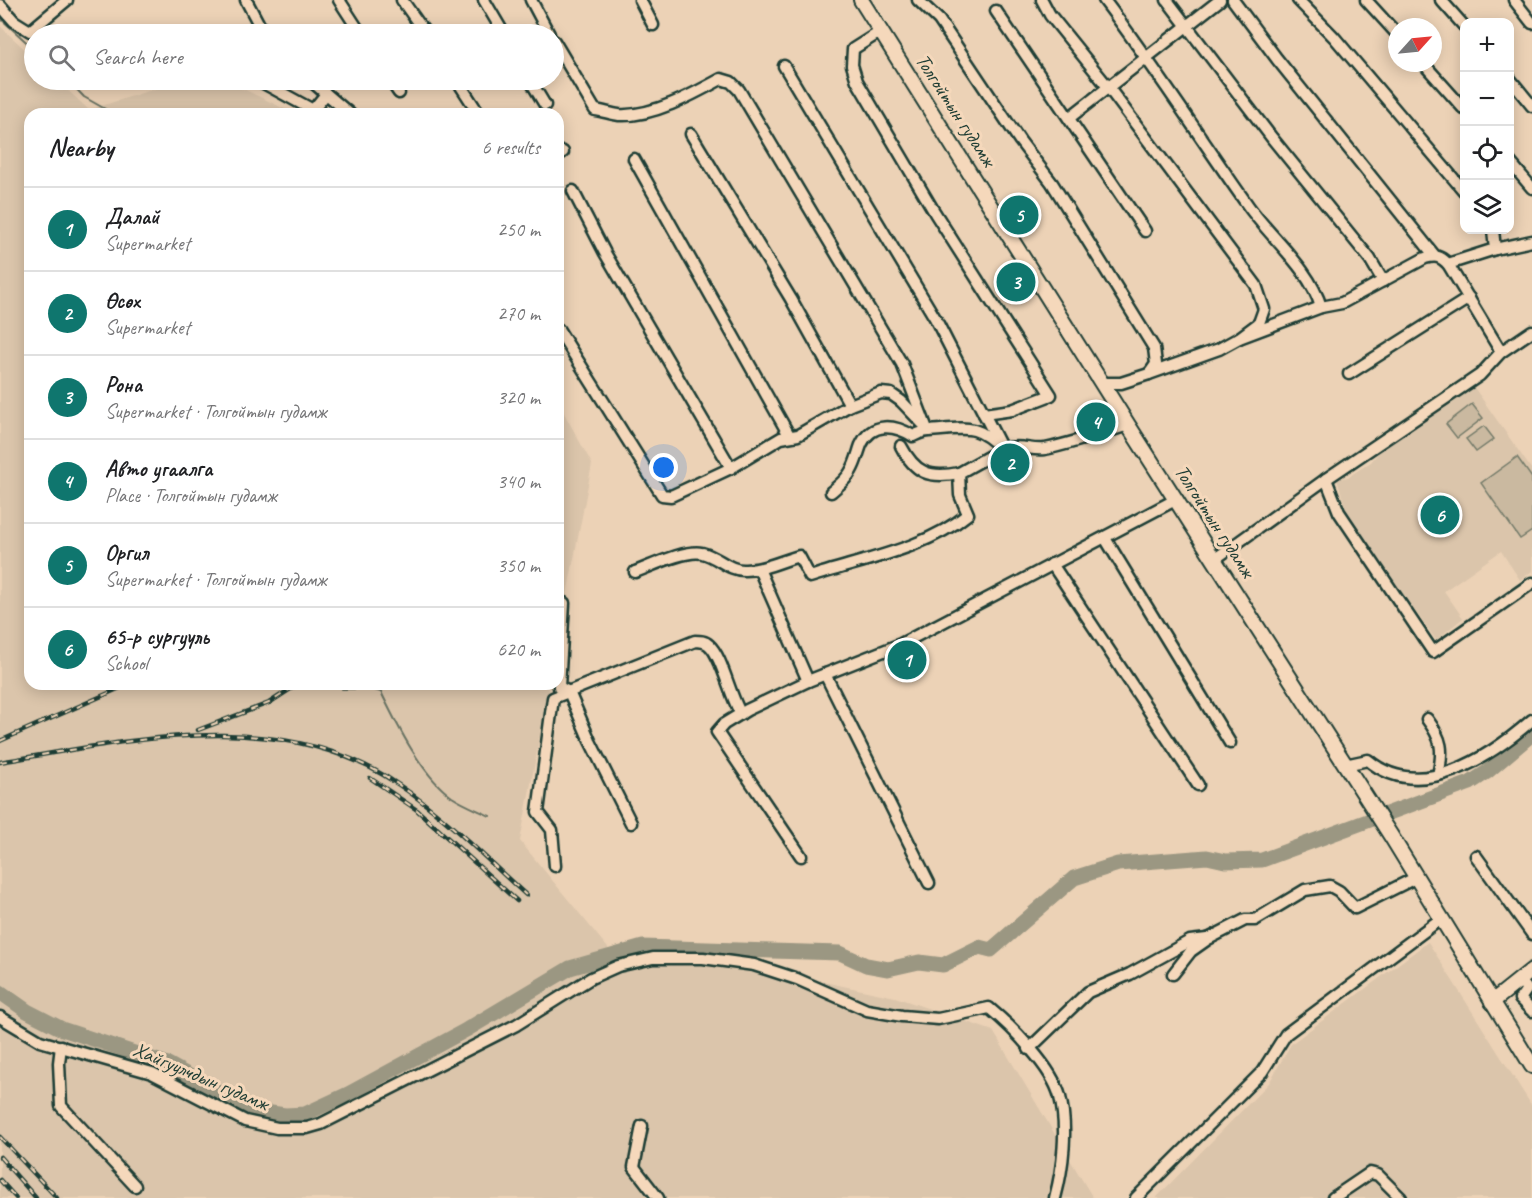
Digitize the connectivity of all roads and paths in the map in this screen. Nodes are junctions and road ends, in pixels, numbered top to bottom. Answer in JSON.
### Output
{"nodes":[{"id":1,"x":66,"y":0,"type":"edge"},
{"id":2,"x":246,"y":0,"type":"edge"},
{"id":3,"x":339,"y":0,"type":"edge"},
{"id":4,"x":402,"y":0,"type":"edge"},
{"id":5,"x":484,"y":0,"type":"edge"},
{"id":6,"x":531,"y":0,"type":"edge"},
{"id":7,"x":640,"y":0,"type":"edge"},
{"id":8,"x":861,"y":0,"type":"edge"},
{"id":9,"x":918,"y":0,"type":"edge"},
{"id":10,"x":1042,"y":0,"type":"edge"},
{"id":11,"x":1104,"y":0,"type":"edge"},
{"id":12,"x":1167,"y":0,"type":"edge"},
{"id":13,"x":1220,"y":0,"type":"edge"},
{"id":14,"x":1233,"y":0,"type":"edge"},
{"id":15,"x":1299,"y":0,"type":"edge"},
{"id":16,"x":1366,"y":0,"type":"edge"},
{"id":17,"x":1441,"y":0,"type":"edge"},
{"id":18,"x":1514,"y":0,"type":"edge"},
{"id":19,"x":0,"y":5,"type":"edge"},
{"id":20,"x":996,"y":11,"type":"dead end"},
{"id":21,"x":1460,"y":21,"type":"edge"},
{"id":22,"x":1532,"y":23,"type":"edge"},
{"id":23,"x":42,"y":24,"type":"edge"},
{"id":24,"x":259,"y":24,"type":"edge"},
{"id":25,"x":355,"y":24,"type":"edge"},
{"id":26,"x":419,"y":24,"type":"edge"},
{"id":27,"x":498,"y":24,"type":"edge"},
{"id":28,"x":544,"y":24,"type":"edge"},
{"id":29,"x":1388,"y":24,"type":"edge"},
{"id":30,"x":652,"y":25,"type":"dead end"},
{"id":31,"x":1189,"y":26,"type":"junction"},
{"id":32,"x":24,"y":27,"type":"edge"},
{"id":33,"x":880,"y":32,"type":"junction"},
{"id":34,"x":1147,"y":57,"type":"junction"},
{"id":35,"x":564,"y":58,"type":"edge"},
{"id":36,"x":784,"y":66,"type":"dead end"},
{"id":37,"x":1431,"y":72,"type":"edge"},
{"id":38,"x":1514,"y":85,"type":"edge"},
{"id":39,"x":1108,"y":87,"type":"junction"},
{"id":40,"x":276,"y":90,"type":"edge"},
{"id":41,"x":322,"y":90,"type":"edge"},
{"id":42,"x":397,"y":90,"type":"edge"},
{"id":43,"x":463,"y":90,"type":"edge"},
{"id":44,"x":536,"y":90,"type":"edge"},
{"id":45,"x":326,"y":93,"type":"junction"},
{"id":46,"x":399,"y":93,"type":"dead end"},
{"id":47,"x":545,"y":105,"type":"dead end"},
{"id":48,"x":1460,"y":105,"type":"edge"},
{"id":49,"x":1532,"y":106,"type":"edge"},
{"id":50,"x":309,"y":108,"type":"edge"},
{"id":51,"x":315,"y":108,"type":"edge"},
{"id":52,"x":343,"y":108,"type":"edge"},
{"id":53,"x":475,"y":108,"type":"edge"},
{"id":54,"x":1069,"y":118,"type":"junction"},
{"id":55,"x":691,"y":134,"type":"dead end"},
{"id":56,"x":634,"y":159,"type":"dead end"},
{"id":57,"x":1514,"y":168,"type":"edge"},
{"id":58,"x":1460,"y":186,"type":"edge"},
{"id":59,"x":1532,"y":188,"type":"edge"},
{"id":60,"x":573,"y":191,"type":"dead end"},
{"id":61,"x":1145,"y":231,"type":"dead end"},
{"id":62,"x":1493,"y":234,"type":"edge"},
{"id":63,"x":1532,"y":241,"type":"edge"},
{"id":64,"x":1495,"y":249,"type":"junction"},
{"id":65,"x":1434,"y":255,"type":"junction"},
{"id":66,"x":1448,"y":264,"type":"junction"},
{"id":67,"x":1383,"y":281,"type":"junction"},
{"id":68,"x":1469,"y":298,"type":"junction"},
{"id":69,"x":1321,"y":307,"type":"junction"},
{"id":70,"x":1532,"y":331,"type":"edge"},
{"id":71,"x":1239,"y":338,"type":"junction"},
{"id":72,"x":564,"y":339,"type":"edge"},
{"id":73,"x":1501,"y":352,"type":"junction"},
{"id":74,"x":1149,"y":374,"type":"junction"},
{"id":75,"x":1349,"y":374,"type":"dead end"},
{"id":76,"x":1102,"y":383,"type":"junction"},
{"id":77,"x":850,"y":405,"type":"junction"},
{"id":78,"x":984,"y":414,"type":"junction"},
{"id":79,"x":1128,"y":425,"type":"junction"},
{"id":80,"x":927,"y":429,"type":"junction"},
{"id":81,"x":789,"y":435,"type":"junction"},
{"id":82,"x":901,"y":446,"type":"dead end"},
{"id":83,"x":1002,"y":449,"type":"junction"},
{"id":84,"x":732,"y":468,"type":"junction"},
{"id":85,"x":959,"y":473,"type":"junction"},
{"id":86,"x":1326,"y":479,"type":"junction"},
{"id":87,"x":831,"y":492,"type":"dead end"},
{"id":88,"x":1177,"y":499,"type":"junction"},
{"id":89,"x":1105,"y":538,"type":"junction"},
{"id":90,"x":1215,"y":558,"type":"junction"},
{"id":91,"x":1052,"y":564,"type":"junction"},
{"id":92,"x":759,"y":569,"type":"junction"},
{"id":93,"x":635,"y":572,"type":"dead end"},
{"id":94,"x":1532,"y":583,"type":"edge"},
{"id":95,"x":825,"y":674,"type":"junction"},
{"id":96,"x":808,"y":681,"type":"junction"},
{"id":97,"x":564,"y":690,"type":"edge"},
{"id":98,"x":569,"y":692,"type":"junction"},
{"id":99,"x":741,"y":714,"type":"junction"},
{"id":100,"x":1427,"y":719,"type":"dead end"},
{"id":101,"x":1532,"y":720,"type":"edge"},
{"id":102,"x":1230,"y":743,"type":"dead end"},
{"id":103,"x":1349,"y":770,"type":"junction"},
{"id":104,"x":1438,"y":775,"type":"junction"},
{"id":105,"x":1197,"y":785,"type":"dead end"},
{"id":106,"x":631,"y":823,"type":"dead end"},
{"id":107,"x":801,"y":856,"type":"dead end"},
{"id":108,"x":1476,"y":856,"type":"dead end"},
{"id":109,"x":555,"y":866,"type":"dead end"},
{"id":110,"x":1417,"y":877,"type":"junction"},
{"id":111,"x":929,"y":883,"type":"dead end"},
{"id":112,"x":1442,"y":918,"type":"junction"},
{"id":113,"x":1532,"y":934,"type":"edge"},
{"id":114,"x":1208,"y":939,"type":"junction"},
{"id":115,"x":1532,"y":970,"type":"edge"},
{"id":116,"x":1173,"y":974,"type":"dead end"},
{"id":117,"x":1526,"y":984,"type":"edge"},
{"id":118,"x":1492,"y":1002,"type":"junction"},
{"id":119,"x":1532,"y":1011,"type":"edge"},
{"id":120,"x":0,"y":1017,"type":"edge"},
{"id":121,"x":61,"y":1046,"type":"junction"},
{"id":122,"x":1029,"y":1049,"type":"junction"},
{"id":123,"x":1532,"y":1066,"type":"edge"},
{"id":124,"x":642,"y":1126,"type":"dead end"},
{"id":125,"x":135,"y":1186,"type":"dead end"},
{"id":126,"x":658,"y":1198,"type":"edge"},
{"id":127,"x":1055,"y":1198,"type":"edge"},
{"id":128,"x":1136,"y":1198,"type":"edge"},
{"id":129,"x":1333,"y":1198,"type":"edge"},
{"id":130,"x":1401,"y":1198,"type":"edge"}],
"edges":[{"from":1,"to":23,"type":"street"},
{"from":2,"to":24,"type":"street"},
{"from":3,"to":25,"type":"street"},
{"from":4,"to":26,"type":"street"},
{"from":5,"to":27,"type":"street"},
{"from":6,"to":28,"type":"street"},
{"from":7,"to":30,"type":"street"},
{"from":8,"to":33,"type":"main road","name":"Толгойтын гудамж"},
{"from":9,"to":74,"type":"street"},
{"from":10,"to":39,"type":"street"},
{"from":11,"to":34,"type":"street"},
{"from":12,"to":31,"type":"street"},
{"from":13,"to":31,"type":"street"},
{"from":14,"to":65,"type":"street"},
{"from":15,"to":58,"type":"street"},
{"from":16,"to":29,"type":"street"},
{"from":17,"to":21,"type":"street"},
{"from":18,"to":22,"type":"street"},
{"from":19,"to":32,"type":"street"},
{"from":20,"to":54,"type":"street"},
{"from":31,"to":34,"type":"street"},
{"from":31,"to":67,"type":"street"},
{"from":33,"to":76,"type":"main road","name":"Толгойтын гудамж"},
{"from":33,"to":78,"type":"street"},
{"from":34,"to":39,"type":"street"},
{"from":34,"to":69,"type":"street"},
{"from":35,"to":80,"type":"street"},
{"from":36,"to":78,"type":"street"},
{"from":37,"to":48,"type":"street"},
{"from":38,"to":49,"type":"street"},
{"from":39,"to":54,"type":"street"},
{"from":39,"to":71,"type":"street"},
{"from":40,"to":50,"type":"street"},
{"from":41,"to":45,"type":"street"},
{"from":42,"to":46,"type":"street"},
{"from":43,"to":53,"type":"street"},
{"from":44,"to":47,"type":"street"},
{"from":45,"to":51,"type":"street"},
{"from":45,"to":52,"type":"street"},
{"from":54,"to":61,"type":"street"},
{"from":55,"to":77,"type":"street"},
{"from":56,"to":81,"type":"street"},
{"from":57,"to":59,"type":"street"},
{"from":60,"to":84,"type":"street"},
{"from":62,"to":64,"type":"street"},
{"from":63,"to":64,"type":"street"},
{"from":64,"to":66,"type":"street"},
{"from":65,"to":66,"type":"street"},
{"from":65,"to":67,"type":"street"},
{"from":66,"to":68,"type":"street"},
{"from":67,"to":69,"type":"street"},
{"from":68,"to":73,"type":"street"},
{"from":68,"to":75,"type":"street"},
{"from":69,"to":71,"type":"street"},
{"from":70,"to":73,"type":"street"},
{"from":71,"to":74,"type":"street"},
{"from":72,"to":84,"type":"street"},
{"from":73,"to":86,"type":"street"},
{"from":74,"to":76,"type":"street"},
{"from":76,"to":79,"type":"main road","name":"Толгойтын гудамж"},
{"from":77,"to":80,"type":"street"},
{"from":77,"to":81,"type":"street"},
{"from":78,"to":83,"type":"street"},
{"from":79,"to":83,"type":"street"},
{"from":79,"to":88,"type":"main road","name":"Толгойтын гудамж"},
{"from":80,"to":83,"type":"street"},
{"from":80,"to":87,"type":"street"},
{"from":81,"to":84,"type":"street"},
{"from":82,"to":85,"type":"street"},
{"from":83,"to":85,"type":"street"},
{"from":85,"to":92,"type":"street"},
{"from":86,"to":90,"type":"street"},
{"from":86,"to":94,"type":"street"},
{"from":88,"to":89,"type":"street"},
{"from":88,"to":90,"type":"main road","name":"Толгойтын гудамж"},
{"from":89,"to":91,"type":"street"},
{"from":89,"to":102,"type":"street"},
{"from":90,"to":103,"type":"main road","name":"Толгойтын гудамж"},
{"from":91,"to":95,"type":"street"},
{"from":91,"to":105,"type":"street"},
{"from":92,"to":93,"type":"street"},
{"from":92,"to":96,"type":"street"},
{"from":95,"to":96,"type":"street"},
{"from":95,"to":111,"type":"street"},
{"from":96,"to":99,"type":"street"},
{"from":97,"to":98,"type":"street"},
{"from":98,"to":99,"type":"street"},
{"from":98,"to":106,"type":"street"},
{"from":98,"to":109,"type":"street"},
{"from":99,"to":107,"type":"street"},
{"from":100,"to":104,"type":"street"},
{"from":101,"to":104,"type":"street"},
{"from":103,"to":104,"type":"street"},
{"from":103,"to":110,"type":"main road","name":"Толгойтын гудамж"},
{"from":108,"to":113,"type":"street"},
{"from":110,"to":112,"type":"main road","name":"Толгойтын гудамж"},
{"from":110,"to":114,"type":"street"},
{"from":112,"to":118,"type":"main road","name":"Толгойтын гудамж"},
{"from":112,"to":128,"type":"street"},
{"from":114,"to":116,"type":"street"},
{"from":114,"to":122,"type":"street"},
{"from":115,"to":117,"type":"main road"},
{"from":117,"to":118,"type":"main road"},
{"from":117,"to":119,"type":"street"},
{"from":118,"to":123,"type":"main road","name":"Толгойтын гудамж"},
{"from":120,"to":121,"type":"street","name":"Хайгуулчдын гудамж"},
{"from":121,"to":122,"type":"street","name":"Хайгуулчдын гудамж"},
{"from":121,"to":125,"type":"street"},
{"from":122,"to":127,"type":"street"},
{"from":124,"to":126,"type":"street"},
{"from":129,"to":130,"type":"street"}]}
